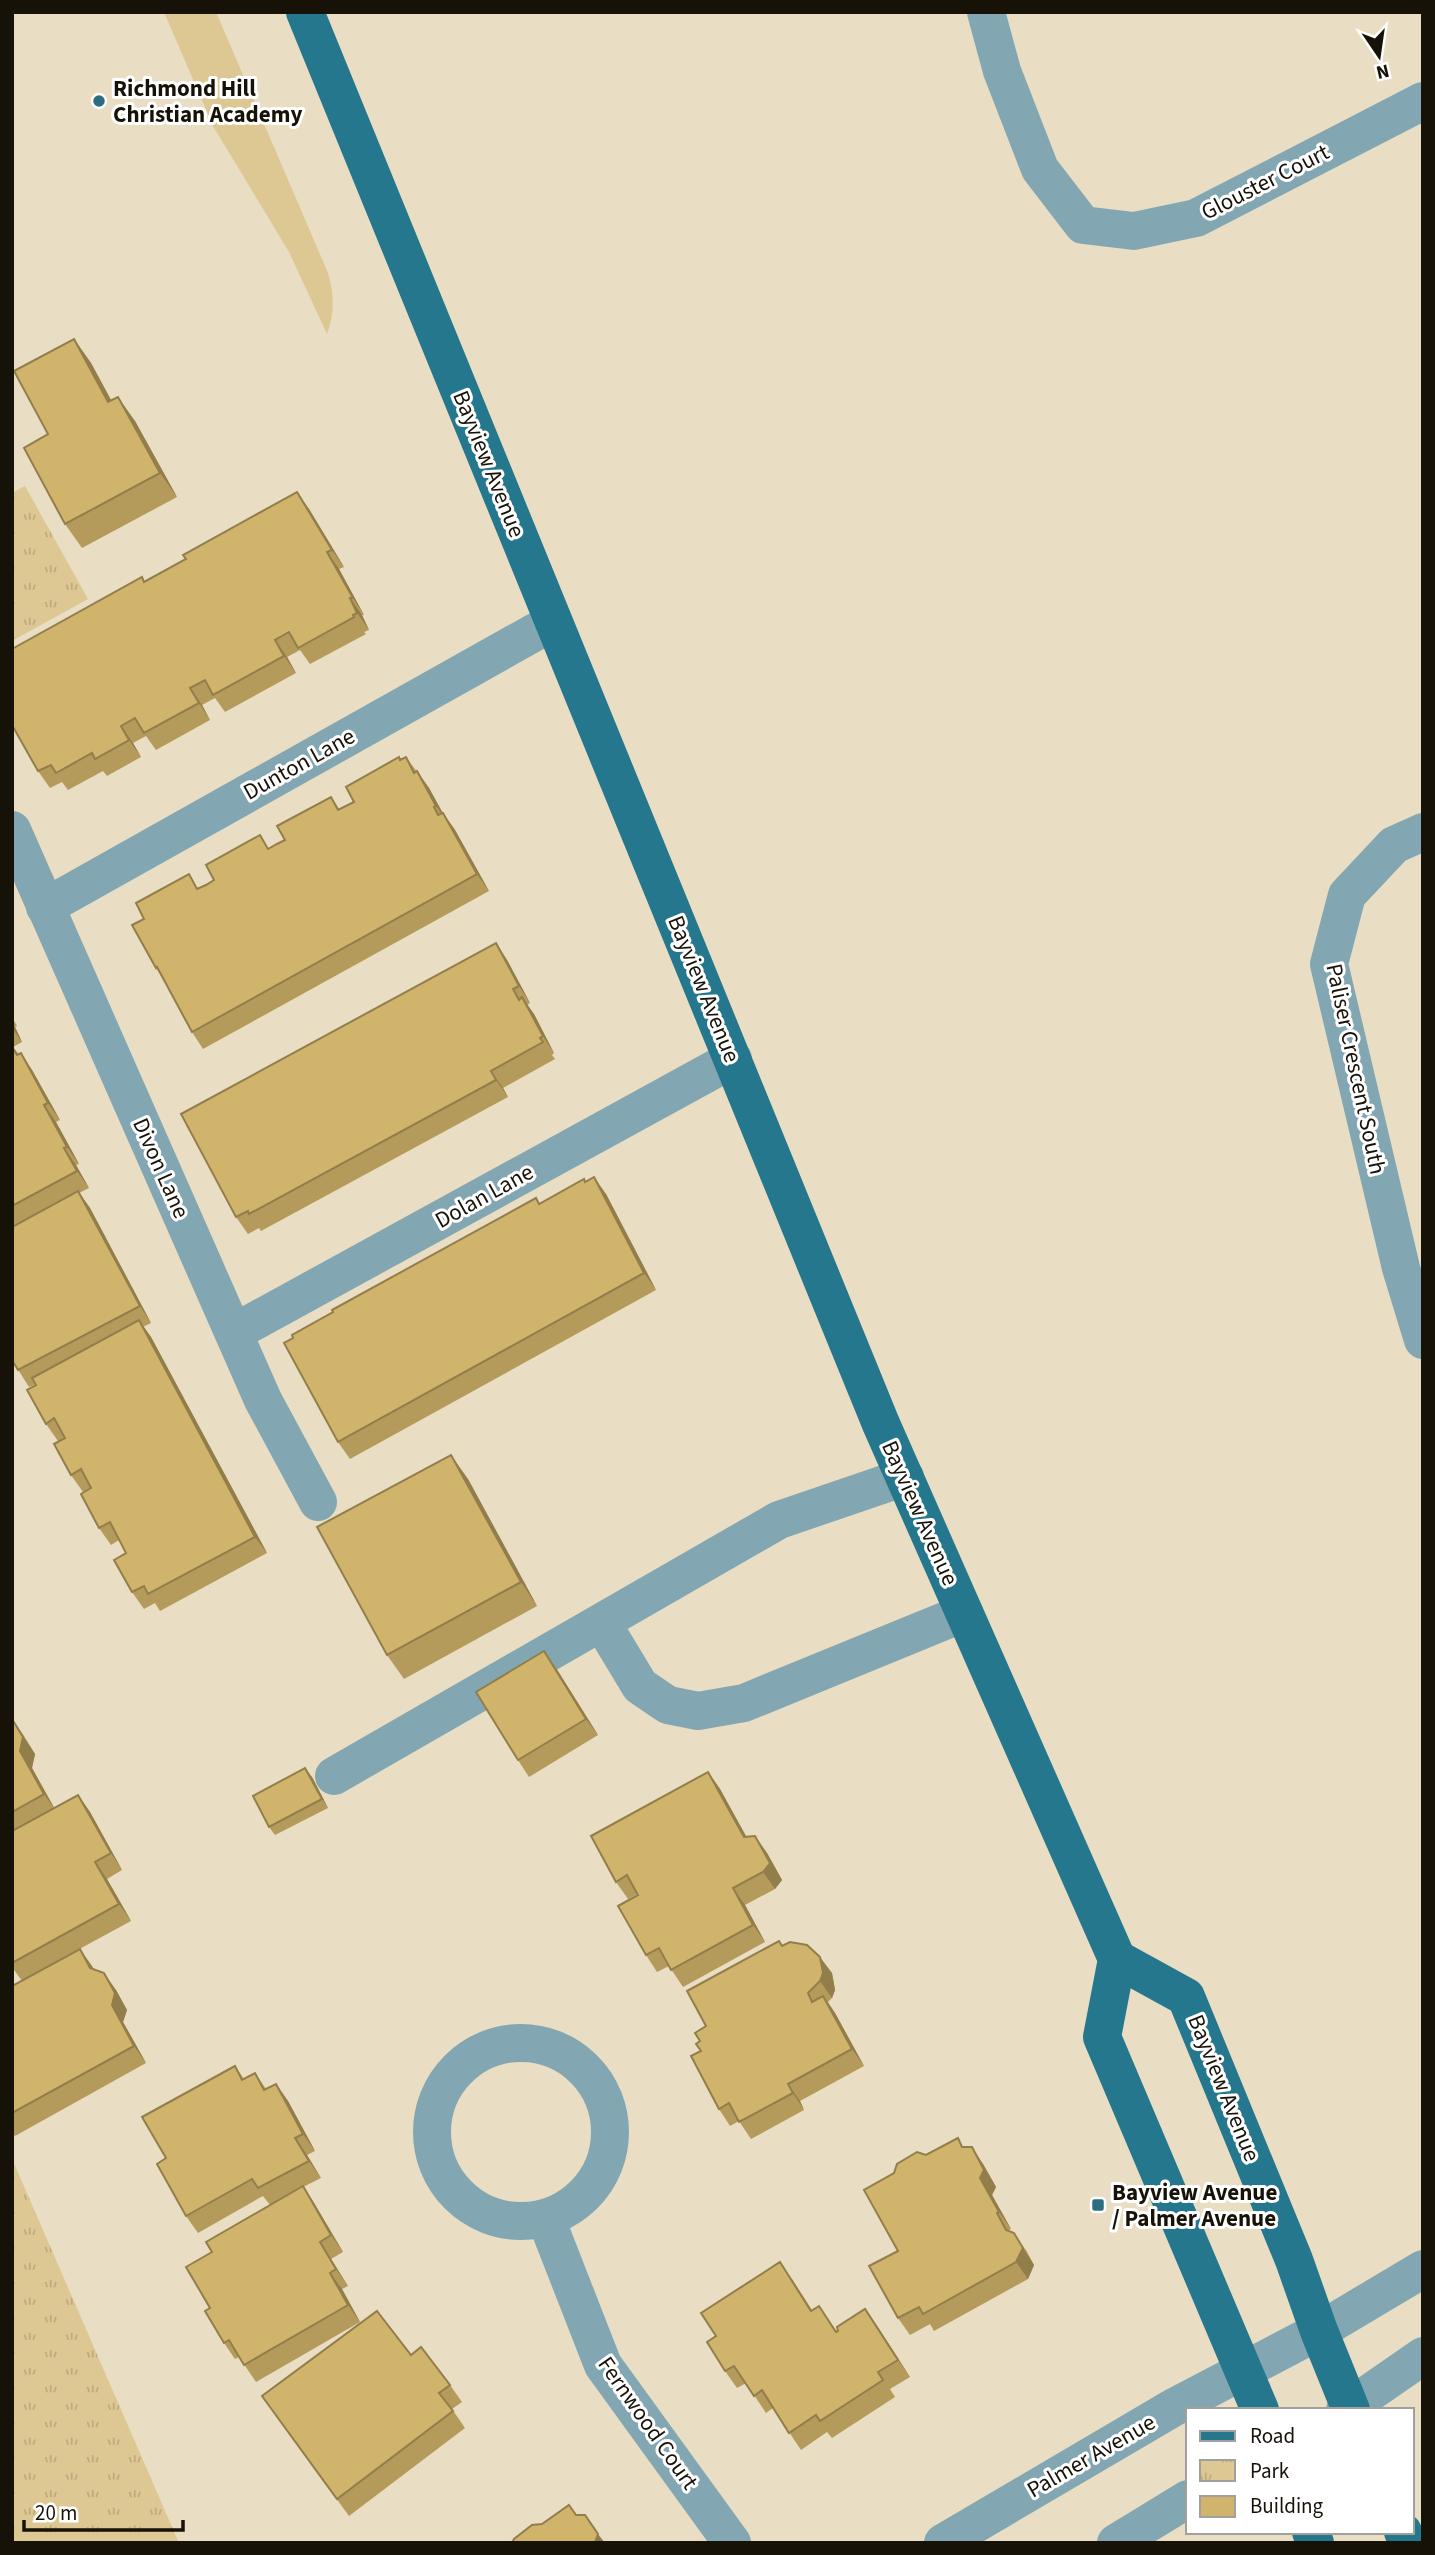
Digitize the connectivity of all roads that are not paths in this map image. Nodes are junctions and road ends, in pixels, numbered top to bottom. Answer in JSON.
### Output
{"nodes":[{"id":1,"x":305,"y":12,"type":"edge"},
{"id":2,"x":986,"y":12,"type":"edge"},
{"id":3,"x":1423,"y":101,"type":"edge"},
{"id":4,"x":553,"y":622,"type":"junction"},
{"id":5,"x":12,"y":830,"type":"edge"},
{"id":6,"x":1423,"y":832,"type":"edge"},
{"id":7,"x":46,"y":907,"type":"junction"},
{"id":8,"x":733,"y":1059,"type":"junction"},
{"id":9,"x":235,"y":1332,"type":"junction"},
{"id":10,"x":1423,"y":1340,"type":"edge"},
{"id":11,"x":905,"y":1477,"type":"junction"},
{"id":12,"x":318,"y":1502,"type":"dead end"},
{"id":13,"x":964,"y":1614,"type":"junction"},
{"id":14,"x":602,"y":1623,"type":"junction"},
{"id":15,"x":334,"y":1776,"type":"dead end"},
{"id":16,"x":1117,"y":1959,"type":"junction"},
{"id":17,"x":546,"y":2219,"type":"junction"},
{"id":18,"x":1423,"y":2269,"type":"edge"},
{"id":19,"x":1319,"y":2331,"type":"junction"},
{"id":20,"x":1423,"y":2356,"type":"edge"},
{"id":21,"x":1244,"y":2371,"type":"junction"},
{"id":22,"x":1259,"y":2408,"type":"edge"},
{"id":23,"x":1348,"y":2408,"type":"edge"},
{"id":24,"x":1349,"y":2408,"type":"edge"},
{"id":25,"x":1186,"y":2500,"type":"edge"},
{"id":26,"x":732,"y":2543,"type":"edge"},
{"id":27,"x":943,"y":2543,"type":"edge"},
{"id":28,"x":1116,"y":2543,"type":"edge"}],
"edges":[{"from":1,"to":4,"type":"main road","name":"Bayview Avenue"},
{"from":2,"to":3,"type":"street","name":"Glouster Court"},
{"from":4,"to":7,"type":"street","name":"Dunton Lane"},
{"from":4,"to":8,"type":"main road","name":"Bayview Avenue"},
{"from":5,"to":7,"type":"street","name":"Divon Lane"},
{"from":6,"to":10,"type":"street","name":"Paliser Crescent South"},
{"from":7,"to":9,"type":"street","name":"Divon Lane"},
{"from":8,"to":9,"type":"street","name":"Dolan Lane"},
{"from":8,"to":11,"type":"main road","name":"Bayview Avenue"},
{"from":9,"to":12,"type":"street","name":"Divon Lane"},
{"from":11,"to":13,"type":"main road","name":"Bayview Avenue"},
{"from":11,"to":14,"type":"street"},
{"from":13,"to":14,"type":"street"},
{"from":13,"to":16,"type":"main road","name":"Bayview Avenue"},
{"from":14,"to":15,"type":"street"},
{"from":16,"to":19,"type":"main road","name":"Bayview Avenue"},
{"from":16,"to":21,"type":"main road"},
{"from":17,"to":17,"type":"street"},
{"from":17,"to":26,"type":"street","name":"Fernwood Court"},
{"from":18,"to":19,"type":"street","name":"Palmer Avenue"},
{"from":19,"to":21,"type":"street","name":"Palmer Avenue"},
{"from":19,"to":23,"type":"main road","name":"Bayview Avenue"},
{"from":20,"to":24,"type":"street"},
{"from":21,"to":22,"type":"main road"},
{"from":21,"to":27,"type":"street","name":"Palmer Avenue"},
{"from":25,"to":28,"type":"street"}]}
